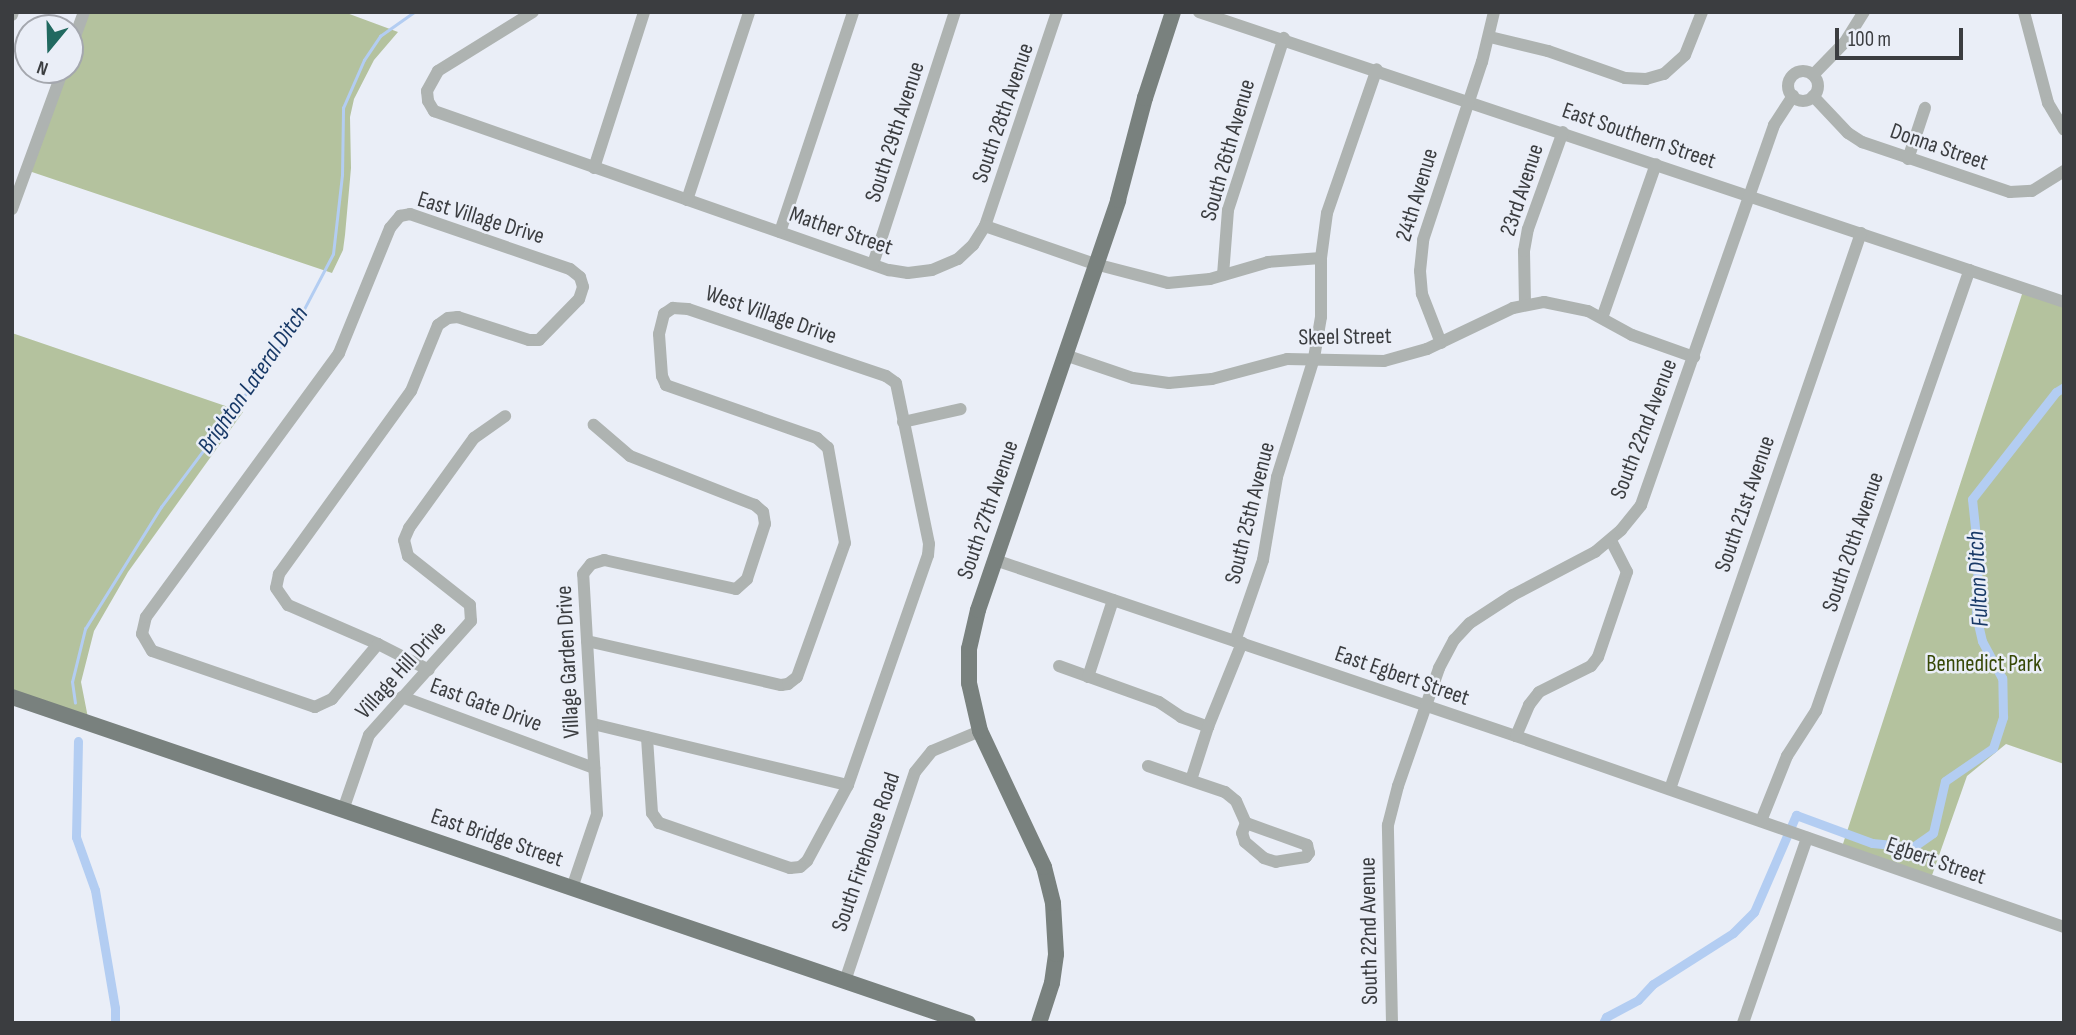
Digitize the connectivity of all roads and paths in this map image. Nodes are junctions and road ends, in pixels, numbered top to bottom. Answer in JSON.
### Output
{"nodes":[{"id":1,"x":533,"y":12,"type":"edge"},
{"id":2,"x":644,"y":12,"type":"edge"},
{"id":3,"x":749,"y":12,"type":"edge"},
{"id":4,"x":853,"y":12,"type":"edge"},
{"id":5,"x":955,"y":12,"type":"edge"},
{"id":6,"x":1057,"y":12,"type":"edge"},
{"id":7,"x":1173,"y":12,"type":"edge"},
{"id":8,"x":1199,"y":12,"type":"edge"},
{"id":9,"x":1218,"y":12,"type":"edge"},
{"id":10,"x":1494,"y":12,"type":"edge"},
{"id":11,"x":1702,"y":12,"type":"edge"},
{"id":12,"x":1864,"y":12,"type":"edge"},
{"id":13,"x":2024,"y":12,"type":"edge"},
{"id":14,"x":1237,"y":24,"type":"junction"},
{"id":15,"x":1489,"y":37,"type":"junction"},
{"id":16,"x":1284,"y":38,"type":"junction"},
{"id":17,"x":1377,"y":69,"type":"junction"},
{"id":18,"x":1813,"y":75,"type":"junction"},
{"id":19,"x":58,"y":84,"type":"edge"},
{"id":20,"x":1793,"y":96,"type":"junction"},
{"id":21,"x":1813,"y":96,"type":"junction"},
{"id":22,"x":1469,"y":101,"type":"junction"},
{"id":23,"x":1925,"y":108,"type":"dead end"},
{"id":24,"x":2064,"y":130,"type":"edge"},
{"id":25,"x":1563,"y":132,"type":"junction"},
{"id":26,"x":1908,"y":159,"type":"junction"},
{"id":27,"x":1656,"y":164,"type":"junction"},
{"id":28,"x":594,"y":168,"type":"junction"},
{"id":29,"x":2064,"y":171,"type":"edge"},
{"id":30,"x":1749,"y":195,"type":"junction"},
{"id":31,"x":687,"y":200,"type":"junction"},
{"id":32,"x":12,"y":209,"type":"edge"},
{"id":33,"x":985,"y":226,"type":"junction"},
{"id":34,"x":780,"y":232,"type":"junction"},
{"id":35,"x":1861,"y":233,"type":"junction"},
{"id":36,"x":1321,"y":258,"type":"junction"},
{"id":37,"x":873,"y":264,"type":"junction"},
{"id":38,"x":1095,"y":264,"type":"junction"},
{"id":39,"x":1970,"y":270,"type":"junction"},
{"id":40,"x":1223,"y":275,"type":"junction"},
{"id":41,"x":2064,"y":302,"type":"edge"},
{"id":42,"x":1525,"y":304,"type":"junction"},
{"id":43,"x":1602,"y":318,"type":"junction"},
{"id":44,"x":1441,"y":343,"type":"junction"},
{"id":45,"x":1065,"y":355,"type":"junction"},
{"id":46,"x":1694,"y":357,"type":"junction"},
{"id":47,"x":1314,"y":358,"type":"junction"},
{"id":48,"x":961,"y":409,"type":"dead end"},
{"id":49,"x":505,"y":416,"type":"dead end"},
{"id":50,"x":903,"y":422,"type":"junction"},
{"id":51,"x":594,"y":425,"type":"dead end"},
{"id":52,"x":1611,"y":541,"type":"junction"},
{"id":53,"x":995,"y":560,"type":"junction"},
{"id":54,"x":1113,"y":600,"type":"junction"},
{"id":55,"x":587,"y":641,"type":"junction"},
{"id":56,"x":1239,"y":642,"type":"junction"},
{"id":57,"x":378,"y":644,"type":"junction"},
{"id":58,"x":1059,"y":666,"type":"dead end"},
{"id":59,"x":429,"y":670,"type":"junction"},
{"id":60,"x":1088,"y":677,"type":"junction"},
{"id":61,"x":12,"y":697,"type":"edge"},
{"id":62,"x":402,"y":697,"type":"junction"},
{"id":63,"x":1425,"y":706,"type":"junction"},
{"id":64,"x":593,"y":724,"type":"junction"},
{"id":65,"x":1208,"y":727,"type":"junction"},
{"id":66,"x":980,"y":730,"type":"junction"},
{"id":67,"x":1517,"y":736,"type":"junction"},
{"id":68,"x":647,"y":737,"type":"junction"},
{"id":69,"x":1148,"y":766,"type":"dead end"},
{"id":70,"x":594,"y":768,"type":"junction"},
{"id":71,"x":1191,"y":780,"type":"junction"},
{"id":72,"x":848,"y":785,"type":"junction"},
{"id":73,"x":1670,"y":789,"type":"junction"},
{"id":74,"x":343,"y":810,"type":"junction"},
{"id":75,"x":1761,"y":821,"type":"junction"},
{"id":76,"x":1246,"y":823,"type":"junction"},
{"id":77,"x":1801,"y":836,"type":"junction"},
{"id":78,"x":572,"y":888,"type":"junction"},
{"id":79,"x":2064,"y":927,"type":"edge"},
{"id":80,"x":845,"y":981,"type":"junction"},
{"id":81,"x":968,"y":1023,"type":"edge"},
{"id":82,"x":1039,"y":1023,"type":"edge"},
{"id":83,"x":1392,"y":1023,"type":"edge"},
{"id":84,"x":1743,"y":1023,"type":"edge"}],
"edges":[{"from":1,"to":28,"type":"street","name":"Mather Street"},
{"from":2,"to":28,"type":"street"},
{"from":3,"to":31,"type":"street"},
{"from":4,"to":34,"type":"street"},
{"from":5,"to":37,"type":"street","name":"South 29th Avenue"},
{"from":6,"to":33,"type":"street","name":"South 28th Avenue"},
{"from":7,"to":38,"type":"main road","name":"South 27th Avenue"},
{"from":8,"to":14,"type":"street","name":"East Southern Street"},
{"from":9,"to":14,"type":"street"},
{"from":10,"to":15,"type":"street","name":"24th Avenue"},
{"from":11,"to":15,"type":"street"},
{"from":12,"to":18,"type":"street"},
{"from":13,"to":24,"type":"street"},
{"from":14,"to":16,"type":"street","name":"East Southern Street"},
{"from":15,"to":22,"type":"street","name":"24th Avenue"},
{"from":16,"to":17,"type":"street","name":"East Southern Street"},
{"from":16,"to":40,"type":"street","name":"South 26th Avenue"},
{"from":17,"to":22,"type":"street","name":"East Southern Street"},
{"from":17,"to":36,"type":"street","name":"South 25th Avenue"},
{"from":18,"to":20,"type":"street"},
{"from":18,"to":21,"type":"street"},
{"from":19,"to":32,"type":"street"},
{"from":20,"to":21,"type":"street"},
{"from":20,"to":30,"type":"street","name":"South 22nd Avenue"},
{"from":21,"to":26,"type":"street","name":"Donna Street"},
{"from":22,"to":25,"type":"street","name":"East Southern Street"},
{"from":22,"to":44,"type":"street","name":"24th Avenue"},
{"from":23,"to":26,"type":"street"},
{"from":25,"to":27,"type":"street","name":"East Southern Street"},
{"from":25,"to":42,"type":"street","name":"23rd Avenue"},
{"from":26,"to":29,"type":"street","name":"Donna Street"},
{"from":27,"to":30,"type":"street","name":"East Southern Street"},
{"from":27,"to":43,"type":"street"},
{"from":28,"to":31,"type":"street","name":"Mather Street"},
{"from":30,"to":35,"type":"street","name":"East Southern Street"},
{"from":30,"to":46,"type":"street","name":"South 22nd Avenue"},
{"from":31,"to":34,"type":"street","name":"Mather Street"},
{"from":33,"to":37,"type":"street","name":"Mather Street"},
{"from":33,"to":38,"type":"street"},
{"from":34,"to":37,"type":"street","name":"Mather Street"},
{"from":35,"to":39,"type":"street","name":"East Southern Street"},
{"from":35,"to":73,"type":"street","name":"South 21st Avenue"},
{"from":36,"to":40,"type":"street"},
{"from":36,"to":47,"type":"street","name":"South 25th Avenue"},
{"from":38,"to":40,"type":"street"},
{"from":38,"to":45,"type":"main road","name":"South 27th Avenue"},
{"from":39,"to":41,"type":"street","name":"East Southern Street"},
{"from":39,"to":75,"type":"street","name":"South 20th Avenue"},
{"from":42,"to":43,"type":"street","name":"Skeel Street"},
{"from":42,"to":44,"type":"street","name":"Skeel Street"},
{"from":43,"to":46,"type":"street","name":"Skeel Street"},
{"from":44,"to":47,"type":"street","name":"Skeel Street"},
{"from":45,"to":47,"type":"street","name":"Skeel Street"},
{"from":45,"to":53,"type":"main road","name":"South 27th Avenue"},
{"from":46,"to":52,"type":"street","name":"South 22nd Avenue"},
{"from":47,"to":56,"type":"street","name":"South 25th Avenue"},
{"from":48,"to":50,"type":"street"},
{"from":49,"to":59,"type":"street","name":"Village Hill Drive"},
{"from":50,"to":55,"type":"street","name":"West Village Drive"},
{"from":50,"to":72,"type":"street","name":"West Village Drive"},
{"from":51,"to":55,"type":"street","name":"Village Garden Drive"},
{"from":52,"to":63,"type":"street","name":"South 22nd Avenue"},
{"from":52,"to":67,"type":"street"},
{"from":53,"to":54,"type":"street","name":"East Egbert Street"},
{"from":53,"to":66,"type":"main road","name":"South 27th Avenue"},
{"from":54,"to":56,"type":"street","name":"East Egbert Street"},
{"from":54,"to":60,"type":"street"},
{"from":55,"to":64,"type":"street","name":"Village Garden Drive"},
{"from":56,"to":63,"type":"street","name":"East Egbert Street"},
{"from":56,"to":65,"type":"street","name":"South 25th Avenue"},
{"from":57,"to":57,"type":"street","name":"East Village Drive"},
{"from":57,"to":59,"type":"street","name":"East Village Drive"},
{"from":58,"to":60,"type":"street"},
{"from":59,"to":62,"type":"street","name":"Village Hill Drive"},
{"from":60,"to":65,"type":"street"},
{"from":61,"to":74,"type":"main road","name":"East Bridge Street"},
{"from":62,"to":70,"type":"street","name":"East Gate Drive"},
{"from":62,"to":74,"type":"street","name":"Village Hill Drive"},
{"from":63,"to":67,"type":"street","name":"East Egbert Street"},
{"from":63,"to":83,"type":"street","name":"South 22nd Avenue"},
{"from":64,"to":68,"type":"street"},
{"from":64,"to":70,"type":"street","name":"Village Garden Drive"},
{"from":65,"to":71,"type":"street","name":"South 25th Avenue"},
{"from":66,"to":80,"type":"street","name":"South Firehouse Road"},
{"from":66,"to":82,"type":"main road","name":"South 27th Avenue"},
{"from":67,"to":73,"type":"street","name":"East Egbert Street"},
{"from":68,"to":72,"type":"street"},
{"from":68,"to":72,"type":"street","name":"West Village Drive"},
{"from":69,"to":71,"type":"street"},
{"from":70,"to":78,"type":"street","name":"Village Garden Drive"},
{"from":71,"to":76,"type":"street"},
{"from":73,"to":75,"type":"street","name":"East Egbert Street"},
{"from":74,"to":78,"type":"main road","name":"East Bridge Street"},
{"from":75,"to":77,"type":"street","name":"East Egbert Street"},
{"from":76,"to":76,"type":"street"},
{"from":77,"to":79,"type":"street","name":"Egbert Street"},
{"from":77,"to":84,"type":"street"},
{"from":78,"to":80,"type":"main road","name":"East Bridge Street"},
{"from":80,"to":81,"type":"main road","name":"East Bridge Street"}]}
